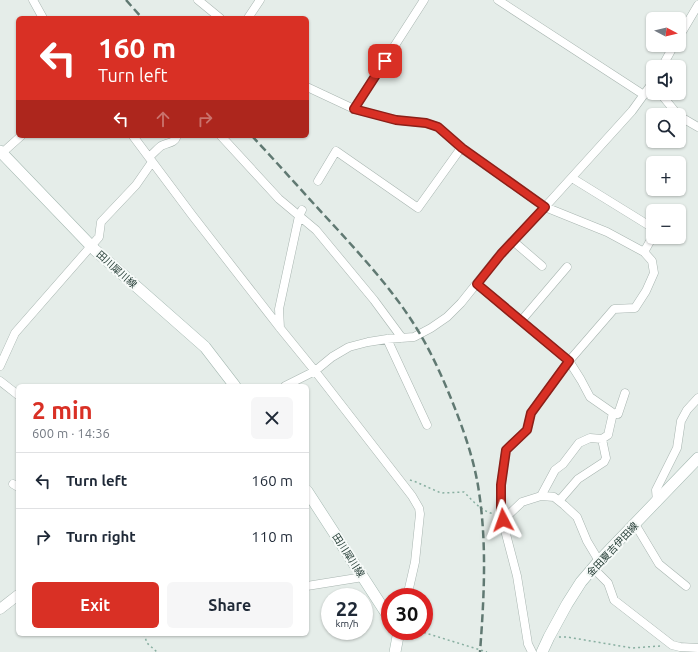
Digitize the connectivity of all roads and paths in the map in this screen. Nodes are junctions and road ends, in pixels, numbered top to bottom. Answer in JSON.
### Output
{"nodes":[{"id":1,"x":33,"y":0,"type":"edge"},
{"id":2,"x":198,"y":0,"type":"edge"},
{"id":3,"x":260,"y":0,"type":"edge"},
{"id":4,"x":424,"y":0,"type":"edge"},
{"id":5,"x":498,"y":0,"type":"edge"},
{"id":6,"x":698,"y":4,"type":"edge"},
{"id":7,"x":42,"y":16,"type":"edge"},
{"id":8,"x":218,"y":16,"type":"edge"},
{"id":9,"x":249,"y":16,"type":"edge"},
{"id":10,"x":686,"y":25,"type":"edge"},
{"id":11,"x":309,"y":88,"type":"edge"},
{"id":12,"x":646,"y":92,"type":"edge"},
{"id":13,"x":644,"y":95,"type":"junction"},
{"id":14,"x":666,"y":100,"type":"edge"},
{"id":15,"x":673,"y":108,"type":"edge"},
{"id":16,"x":354,"y":109,"type":"junction"},
{"id":17,"x":686,"y":119,"type":"edge"},
{"id":18,"x":698,"y":127,"type":"edge"},
{"id":19,"x":18,"y":138,"type":"edge"},
{"id":20,"x":134,"y":138,"type":"edge"},
{"id":21,"x":172,"y":138,"type":"edge"},
{"id":22,"x":223,"y":138,"type":"edge"},
{"id":23,"x":462,"y":148,"type":"junction"},
{"id":24,"x":1,"y":152,"type":"edge"},
{"id":25,"x":150,"y":160,"type":"junction"},
{"id":26,"x":572,"y":178,"type":"junction"},
{"id":27,"x":318,"y":181,"type":"dead end"},
{"id":28,"x":545,"y":207,"type":"junction"},
{"id":29,"x":301,"y":213,"type":"junction"},
{"id":30,"x":646,"y":224,"type":"edge"},
{"id":31,"x":513,"y":241,"type":"junction"},
{"id":32,"x":648,"y":244,"type":"edge"},
{"id":33,"x":91,"y":246,"type":"junction"},
{"id":34,"x":644,"y":252,"type":"junction"},
{"id":35,"x":542,"y":266,"type":"dead end"},
{"id":36,"x":567,"y":267,"type":"dead end"},
{"id":37,"x":477,"y":284,"type":"junction"},
{"id":38,"x":521,"y":321,"type":"junction"},
{"id":39,"x":280,"y":328,"type":"junction"},
{"id":40,"x":402,"y":338,"type":"junction"},
{"id":41,"x":387,"y":339,"type":"junction"},
{"id":42,"x":569,"y":361,"type":"junction"},
{"id":43,"x":0,"y":366,"type":"edge"},
{"id":44,"x":315,"y":371,"type":"junction"},
{"id":45,"x":0,"y":381,"type":"edge"},
{"id":46,"x":233,"y":384,"type":"edge"},
{"id":47,"x":289,"y":384,"type":"edge"},
{"id":48,"x":16,"y":393,"type":"edge"},
{"id":49,"x":625,"y":393,"type":"dead end"},
{"id":50,"x":698,"y":398,"type":"edge"},
{"id":51,"x":613,"y":413,"type":"junction"},
{"id":52,"x":428,"y":425,"type":"dead end"},
{"id":53,"x":602,"y":439,"type":"junction"},
{"id":54,"x":698,"y":458,"type":"edge"},
{"id":55,"x":398,"y":479,"type":"junction"},
{"id":56,"x":309,"y":494,"type":"edge"},
{"id":57,"x":540,"y":496,"type":"junction"},
{"id":58,"x":559,"y":501,"type":"junction"},
{"id":59,"x":657,"y":502,"type":"junction"},
{"id":60,"x":502,"y":518,"type":"junction"},
{"id":61,"x":635,"y":524,"type":"junction"},
{"id":62,"x":596,"y":565,"type":"junction"},
{"id":63,"x":363,"y":577,"type":"junction"},
{"id":64,"x":309,"y":586,"type":"edge"},
{"id":65,"x":686,"y":586,"type":"dead end"},
{"id":66,"x":409,"y":588,"type":"edge"},
{"id":67,"x":16,"y":596,"type":"edge"},
{"id":68,"x":381,"y":605,"type":"edge"},
{"id":69,"x":0,"y":608,"type":"edge"},
{"id":70,"x":145,"y":636,"type":"edge"},
{"id":71,"x":433,"y":636,"type":"edge"},
{"id":72,"x":549,"y":637,"type":"junction"},
{"id":73,"x":397,"y":640,"type":"edge"},
{"id":74,"x":672,"y":645,"type":"junction"},
{"id":75,"x":698,"y":648,"type":"edge"},
{"id":76,"x":157,"y":652,"type":"edge"},
{"id":77,"x":395,"y":652,"type":"edge"},
{"id":78,"x":487,"y":652,"type":"edge"},
{"id":79,"x":532,"y":652,"type":"edge"},
{"id":80,"x":542,"y":652,"type":"edge"}],
"edges":[{"from":1,"to":7,"type":"street"},
{"from":2,"to":8,"type":"street"},
{"from":3,"to":9,"type":"street"},
{"from":4,"to":16,"type":"street"},
{"from":5,"to":13,"type":"street"},
{"from":6,"to":10,"type":"street"},
{"from":11,"to":16,"type":"street"},
{"from":12,"to":13,"type":"street"},
{"from":13,"to":26,"type":"street"},
{"from":14,"to":15,"type":"street"},
{"from":16,"to":23,"type":"street"},
{"from":17,"to":18,"type":"street"},
{"from":19,"to":24,"type":"street"},
{"from":20,"to":25,"type":"street"},
{"from":21,"to":25,"type":"street"},
{"from":22,"to":29,"type":"street"},
{"from":23,"to":27,"type":"street"},
{"from":23,"to":28,"type":"street"},
{"from":24,"to":33,"type":"main road","name":"田川犀川線"},
{"from":25,"to":33,"type":"street"},
{"from":25,"to":39,"type":"street"},
{"from":26,"to":28,"type":"street"},
{"from":26,"to":30,"type":"street"},
{"from":28,"to":31,"type":"street"},
{"from":28,"to":34,"type":"street"},
{"from":29,"to":39,"type":"street"},
{"from":29,"to":40,"type":"street"},
{"from":31,"to":35,"type":"street"},
{"from":31,"to":37,"type":"street"},
{"from":32,"to":34,"type":"street"},
{"from":33,"to":43,"type":"street"},
{"from":33,"to":46,"type":"main road","name":"田川犀川線"},
{"from":34,"to":42,"type":"street"},
{"from":36,"to":38,"type":"street"},
{"from":37,"to":38,"type":"street"},
{"from":37,"to":40,"type":"street"},
{"from":38,"to":42,"type":"street"},
{"from":39,"to":44,"type":"street"},
{"from":40,"to":41,"type":"street"},
{"from":41,"to":44,"type":"street"},
{"from":41,"to":52,"type":"street"},
{"from":42,"to":51,"type":"street"},
{"from":42,"to":60,"type":"street"},
{"from":44,"to":47,"type":"street"},
{"from":44,"to":55,"type":"street"},
{"from":45,"to":48,"type":"street"},
{"from":49,"to":51,"type":"street"},
{"from":50,"to":59,"type":"street"},
{"from":51,"to":53,"type":"street"},
{"from":53,"to":57,"type":"street"},
{"from":53,"to":58,"type":"street"},
{"from":54,"to":59,"type":"main road","name":"金田夏吉伊田線"},
{"from":55,"to":60,"type":"path"},
{"from":55,"to":66,"type":"street"},
{"from":56,"to":63,"type":"main road","name":"田川犀川線"},
{"from":57,"to":58,"type":"street"},
{"from":57,"to":60,"type":"street"},
{"from":58,"to":62,"type":"street"},
{"from":59,"to":61,"type":"main road","name":"金田夏吉伊田線"},
{"from":60,"to":79,"type":"street"},
{"from":61,"to":62,"type":"main road","name":"金田夏吉伊田線"},
{"from":61,"to":65,"type":"street"},
{"from":62,"to":72,"type":"main road","name":"金田夏吉伊田線"},
{"from":62,"to":74,"type":"street"},
{"from":63,"to":64,"type":"street"},
{"from":63,"to":68,"type":"main road","name":"田川犀川線"},
{"from":67,"to":69,"type":"street"},
{"from":70,"to":76,"type":"path"},
{"from":71,"to":78,"type":"path"},
{"from":72,"to":74,"type":"path"},
{"from":72,"to":80,"type":"main road","name":"金田夏吉伊田線"},
{"from":73,"to":77,"type":"main road"},
{"from":74,"to":75,"type":"street"}]}
